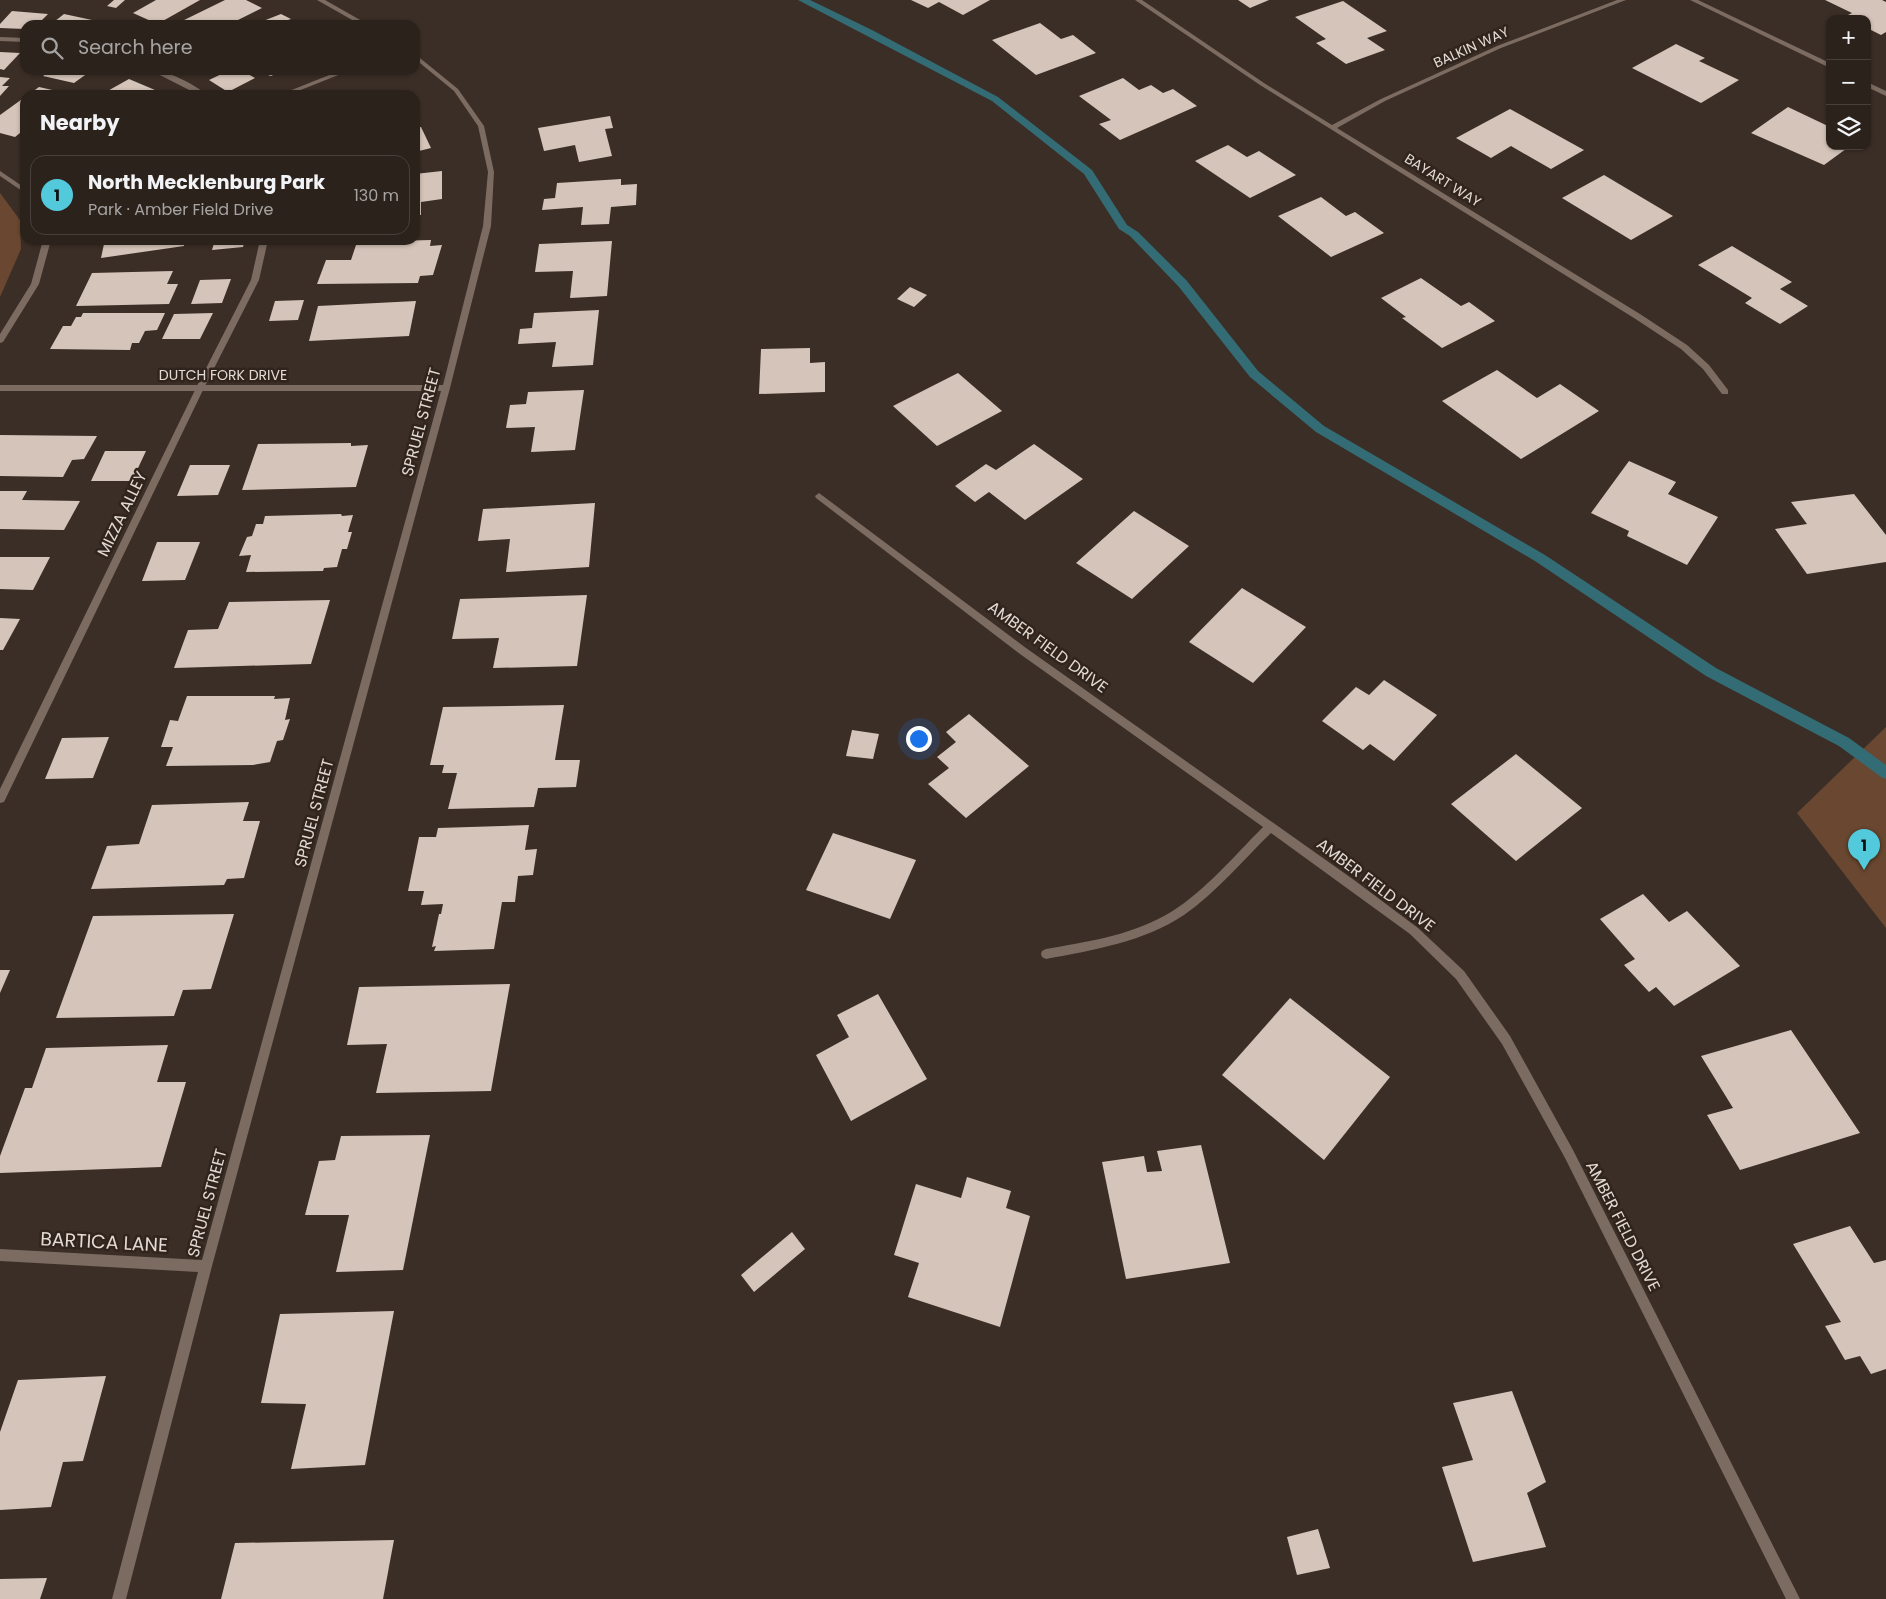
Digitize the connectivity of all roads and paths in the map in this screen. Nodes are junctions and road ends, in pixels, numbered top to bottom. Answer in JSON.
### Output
{"nodes":[{"id":1,"x":320,"y":0,"type":"edge"},
{"id":2,"x":1138,"y":0,"type":"edge"},
{"id":3,"x":1623,"y":0,"type":"edge"},
{"id":4,"x":1693,"y":0,"type":"edge"},
{"id":5,"x":357,"y":20,"type":"edge"},
{"id":6,"x":0,"y":39,"type":"edge"},
{"id":7,"x":20,"y":40,"type":"edge"},
{"id":8,"x":420,"y":60,"type":"edge"},
{"id":9,"x":1826,"y":64,"type":"edge"},
{"id":10,"x":167,"y":75,"type":"edge"},
{"id":11,"x":335,"y":75,"type":"edge"},
{"id":12,"x":1871,"y":86,"type":"edge"},
{"id":13,"x":195,"y":90,"type":"edge"},
{"id":14,"x":295,"y":90,"type":"edge"},
{"id":15,"x":1886,"y":94,"type":"edge"},
{"id":16,"x":1333,"y":127,"type":"junction"},
{"id":17,"x":0,"y":173,"type":"edge"},
{"id":18,"x":20,"y":187,"type":"edge"},
{"id":19,"x":46,"y":245,"type":"edge"},
{"id":20,"x":263,"y":245,"type":"edge"},
{"id":21,"x":0,"y":340,"type":"edge"},
{"id":22,"x":0,"y":388,"type":"edge"},
{"id":23,"x":200,"y":388,"type":"junction"},
{"id":24,"x":446,"y":388,"type":"junction"},
{"id":25,"x":1724,"y":392,"type":"dead end"},
{"id":26,"x":819,"y":496,"type":"dead end"},
{"id":27,"x":0,"y":800,"type":"edge"},
{"id":28,"x":1270,"y":827,"type":"junction"},
{"id":29,"x":1046,"y":954,"type":"dead end"},
{"id":30,"x":0,"y":1255,"type":"edge"},
{"id":31,"x":206,"y":1266,"type":"junction"},
{"id":32,"x":119,"y":1599,"type":"edge"},
{"id":33,"x":1793,"y":1599,"type":"edge"}],
"edges":[{"from":1,"to":5,"type":"street"},
{"from":2,"to":16,"type":"street","name":"BAYART WAY"},
{"from":3,"to":16,"type":"street","name":"BALKIN WAY"},
{"from":4,"to":9,"type":"street"},
{"from":6,"to":7,"type":"street"},
{"from":8,"to":24,"type":"street","name":"SPRUEL STREET"},
{"from":10,"to":13,"type":"street"},
{"from":11,"to":14,"type":"street"},
{"from":12,"to":15,"type":"street"},
{"from":16,"to":25,"type":"street","name":"BAYART WAY"},
{"from":17,"to":18,"type":"street"},
{"from":19,"to":21,"type":"street"},
{"from":20,"to":23,"type":"street","name":"MIZZA ALLEY"},
{"from":22,"to":23,"type":"street","name":"DUTCH FORK DRIVE"},
{"from":23,"to":24,"type":"street","name":"DUTCH FORK DRIVE"},
{"from":23,"to":27,"type":"street","name":"MIZZA ALLEY"},
{"from":24,"to":31,"type":"street","name":"SPRUEL STREET"},
{"from":26,"to":28,"type":"street","name":"AMBER FIELD DRIVE"},
{"from":28,"to":29,"type":"street"},
{"from":28,"to":33,"type":"street","name":"AMBER FIELD DRIVE"},
{"from":30,"to":31,"type":"street","name":"BARTICA LANE"},
{"from":31,"to":32,"type":"street","name":"SPRUEL STREET"}]}
